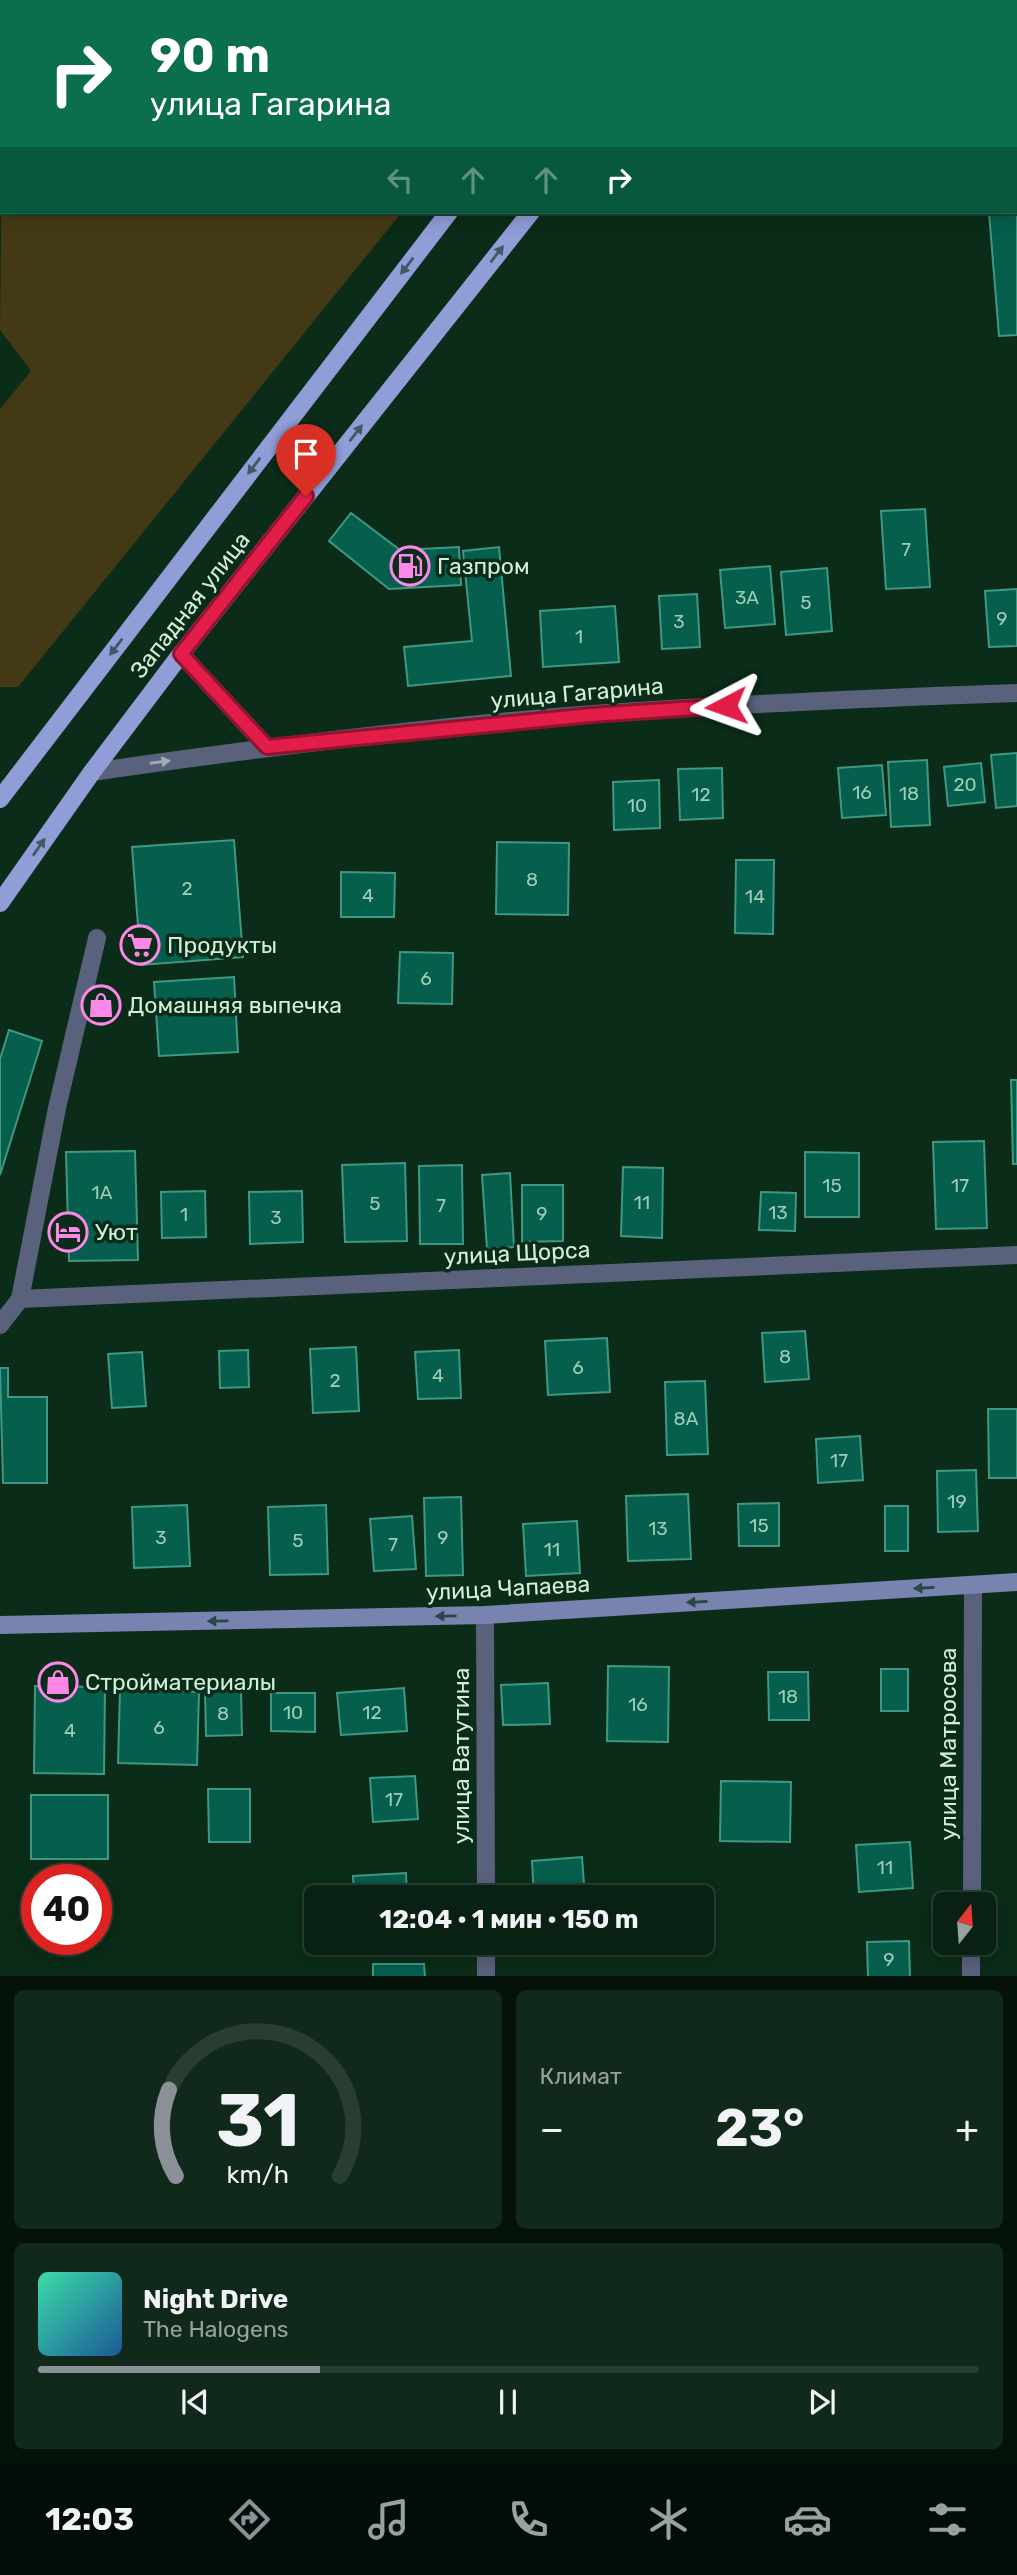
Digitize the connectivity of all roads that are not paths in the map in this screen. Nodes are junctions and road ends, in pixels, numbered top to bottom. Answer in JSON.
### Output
{"nodes":[{"id":1,"x":447,"y":214,"type":"edge"},
{"id":2,"x":529,"y":214,"type":"edge"},
{"id":3,"x":181,"y":654,"type":"junction"},
{"id":4,"x":1017,"y":693,"type":"edge"},
{"id":5,"x":267,"y":747,"type":"junction"},
{"id":6,"x":92,"y":772,"type":"junction"},
{"id":7,"x":0,"y":799,"type":"edge"},
{"id":8,"x":0,"y":903,"type":"edge"},
{"id":9,"x":97,"y":938,"type":"dead end"},
{"id":10,"x":1017,"y":1255,"type":"edge"},
{"id":11,"x":20,"y":1299,"type":"junction"},
{"id":12,"x":0,"y":1325,"type":"edge"},
{"id":13,"x":1017,"y":1582,"type":"edge"},
{"id":14,"x":973,"y":1585,"type":"junction"},
{"id":15,"x":485,"y":1615,"type":"junction"},
{"id":16,"x":0,"y":1625,"type":"edge"},
{"id":17,"x":486,"y":1885,"type":"edge"},
{"id":18,"x":972,"y":1892,"type":"edge"},
{"id":19,"x":486,"y":1955,"type":"edge"},
{"id":20,"x":971,"y":1955,"type":"edge"},
{"id":21,"x":486,"y":1976,"type":"edge"},
{"id":22,"x":971,"y":1976,"type":"edge"}],
"edges":[{"from":1,"to":7,"type":"main road","name":"Западная улица","one_way":true},
{"from":3,"to":2,"type":"main road","name":"Западная улица","one_way":true},
{"from":3,"to":5,"type":"street"},
{"from":3,"to":6,"type":"main road","name":"Западная улица"},
{"from":4,"to":5,"type":"street","name":"улица Гагарина"},
{"from":6,"to":5,"type":"street","name":"улица Гагарина","one_way":true},
{"from":8,"to":6,"type":"main road","name":"Западная улица","one_way":true},
{"from":9,"to":11,"type":"street"},
{"from":10,"to":11,"type":"street","name":"улица Щорса"},
{"from":11,"to":12,"type":"street"},
{"from":13,"to":14,"type":"main road","name":"улица Чапаева"},
{"from":14,"to":15,"type":"main road","name":"улица Чапаева","one_way":true},
{"from":14,"to":18,"type":"street","name":"улица Матросова"},
{"from":15,"to":16,"type":"main road","name":"улица Чапаева","one_way":true},
{"from":15,"to":17,"type":"street","name":"улица Ватутина"},
{"from":19,"to":21,"type":"street"},
{"from":20,"to":22,"type":"street"}]}
